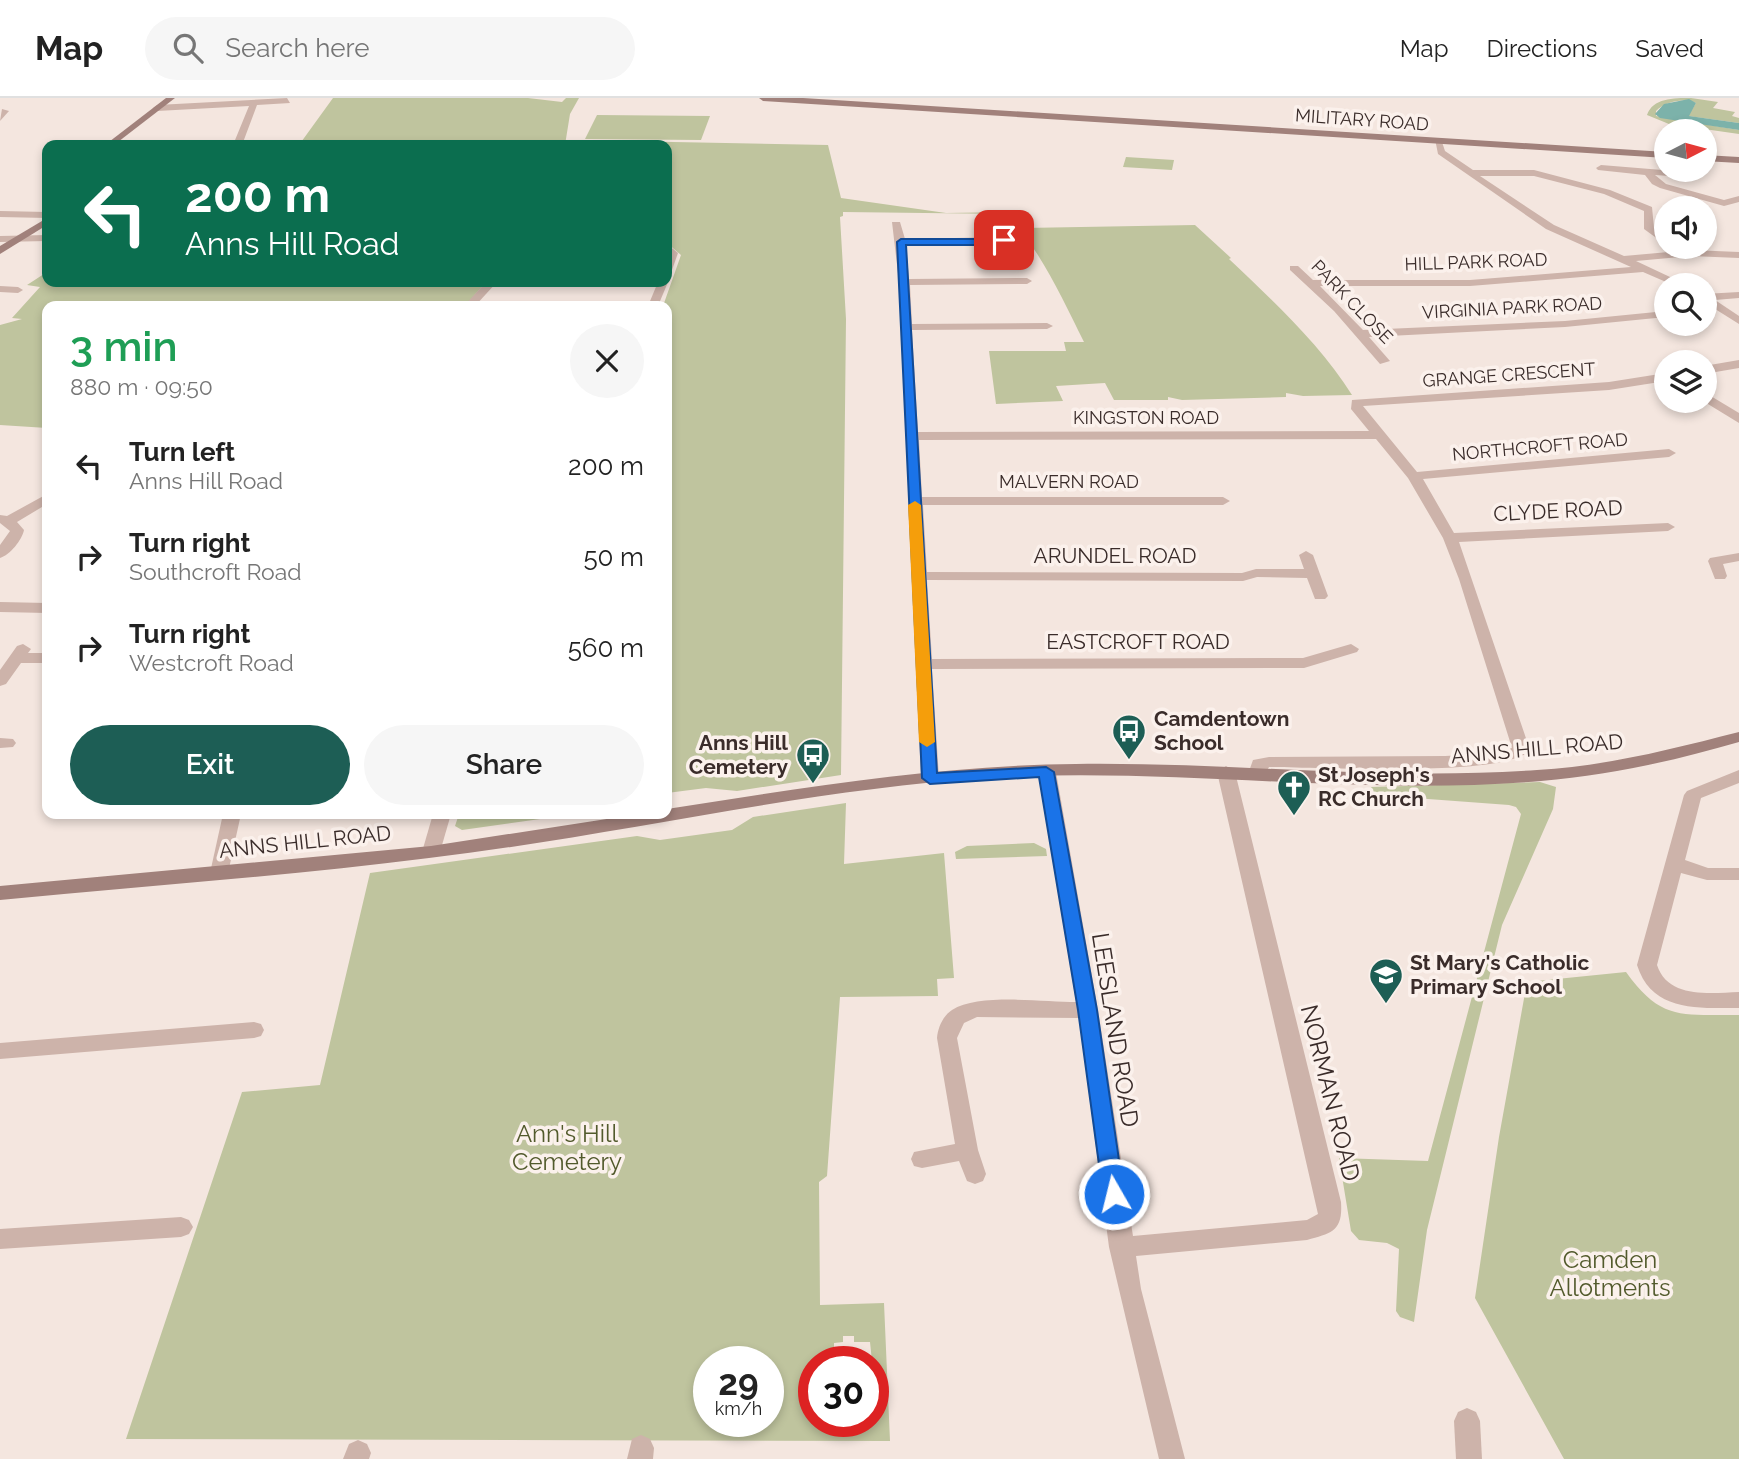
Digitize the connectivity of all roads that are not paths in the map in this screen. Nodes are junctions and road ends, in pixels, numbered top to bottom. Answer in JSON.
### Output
{"nodes":[{"id":1,"x":171,"y":98,"type":"edge"},
{"id":2,"x":763,"y":98,"type":"edge"},
{"id":3,"x":287,"y":101,"type":"dead end"},
{"id":4,"x":254,"y":103,"type":"junction"},
{"id":5,"x":158,"y":108,"type":"junction"},
{"id":6,"x":116,"y":140,"type":"edge"},
{"id":7,"x":240,"y":140,"type":"edge"},
{"id":8,"x":1438,"y":141,"type":"junction"},
{"id":9,"x":1654,"y":155,"type":"edge"},
{"id":10,"x":1717,"y":159,"type":"edge"},
{"id":11,"x":1739,"y":160,"type":"edge"},
{"id":12,"x":1601,"y":168,"type":"dead end"},
{"id":13,"x":1648,"y":172,"type":"junction"},
{"id":14,"x":1654,"y":172,"type":"edge"},
{"id":15,"x":1474,"y":173,"type":"junction"},
{"id":16,"x":1739,"y":200,"type":"edge"},
{"id":17,"x":0,"y":214,"type":"edge"},
{"id":18,"x":42,"y":215,"type":"edge"},
{"id":19,"x":42,"y":224,"type":"edge"},
{"id":20,"x":896,"y":224,"type":"dead end"},
{"id":21,"x":1654,"y":233,"type":"edge"},
{"id":22,"x":0,"y":239,"type":"edge"},
{"id":23,"x":20,"y":239,"type":"junction"},
{"id":24,"x":42,"y":239,"type":"edge"},
{"id":25,"x":1004,"y":240,"type":"dead end"},
{"id":26,"x":901,"y":242,"type":"junction"},
{"id":27,"x":0,"y":251,"type":"edge"},
{"id":28,"x":1717,"y":255,"type":"edge"},
{"id":29,"x":1739,"y":255,"type":"edge"},
{"id":30,"x":1654,"y":256,"type":"edge"},
{"id":31,"x":1619,"y":259,"type":"junction"},
{"id":32,"x":1294,"y":268,"type":"dead end"},
{"id":33,"x":1641,"y":269,"type":"junction"},
{"id":34,"x":1654,"y":274,"type":"edge"},
{"id":35,"x":1027,"y":281,"type":"dead end"},
{"id":36,"x":904,"y":282,"type":"junction"},
{"id":37,"x":1311,"y":283,"type":"junction"},
{"id":38,"x":487,"y":287,"type":"edge"},
{"id":39,"x":0,"y":289,"type":"edge"},
{"id":40,"x":18,"y":290,"type":"dead end"},
{"id":41,"x":1739,"y":295,"type":"edge"},
{"id":42,"x":1717,"y":296,"type":"edge"},
{"id":43,"x":474,"y":301,"type":"edge"},
{"id":44,"x":1717,"y":307,"type":"edge"},
{"id":45,"x":1717,"y":309,"type":"edge"},
{"id":46,"x":1720,"y":309,"type":"junction"},
{"id":47,"x":1654,"y":315,"type":"edge"},
{"id":48,"x":1739,"y":321,"type":"edge"},
{"id":49,"x":906,"y":327,"type":"junction"},
{"id":50,"x":1047,"y":327,"type":"dead end"},
{"id":51,"x":1360,"y":334,"type":"junction"},
{"id":52,"x":1384,"y":361,"type":"dead end"},
{"id":53,"x":1739,"y":364,"type":"edge"},
{"id":54,"x":1717,"y":368,"type":"edge"},
{"id":55,"x":1654,"y":379,"type":"edge"},
{"id":56,"x":1717,"y":405,"type":"edge"},
{"id":57,"x":1739,"y":419,"type":"edge"},
{"id":58,"x":1380,"y":435,"type":"junction"},
{"id":59,"x":912,"y":436,"type":"junction"},
{"id":60,"x":1669,"y":453,"type":"dead end"},
{"id":61,"x":1414,"y":477,"type":"junction"},
{"id":62,"x":42,"y":501,"type":"edge"},
{"id":63,"x":915,"y":501,"type":"junction"},
{"id":64,"x":1223,"y":501,"type":"dead end"},
{"id":65,"x":5,"y":520,"type":"edge"},
{"id":66,"x":1668,"y":527,"type":"dead end"},
{"id":67,"x":1450,"y":538,"type":"junction"},
{"id":68,"x":0,"y":554,"type":"edge"},
{"id":69,"x":1307,"y":555,"type":"dead end"},
{"id":70,"x":1739,"y":557,"type":"edge"},
{"id":71,"x":1312,"y":574,"type":"junction"},
{"id":72,"x":918,"y":576,"type":"junction"},
{"id":73,"x":1720,"y":576,"type":"dead end"},
{"id":74,"x":1320,"y":597,"type":"dead end"},
{"id":75,"x":0,"y":607,"type":"edge"},
{"id":76,"x":42,"y":608,"type":"edge"},
{"id":77,"x":1351,"y":649,"type":"dead end"},
{"id":78,"x":42,"y":657,"type":"edge"},
{"id":79,"x":922,"y":664,"type":"junction"},
{"id":80,"x":0,"y":681,"type":"edge"},
{"id":81,"x":1739,"y":737,"type":"edge"},
{"id":82,"x":1046,"y":772,"type":"junction"},
{"id":83,"x":1226,"y":772,"type":"junction"},
{"id":84,"x":1256,"y":774,"type":"junction"},
{"id":85,"x":1739,"y":776,"type":"edge"},
{"id":86,"x":930,"y":778,"type":"junction"},
{"id":87,"x":672,"y":815,"type":"edge"},
{"id":88,"x":231,"y":819,"type":"edge"},
{"id":89,"x":441,"y":819,"type":"edge"},
{"id":90,"x":643,"y":819,"type":"edge"},
{"id":91,"x":431,"y":852,"type":"junction"},
{"id":92,"x":1675,"y":864,"type":"junction"},
{"id":93,"x":219,"y":873,"type":"junction"},
{"id":94,"x":1739,"y":874,"type":"edge"},
{"id":95,"x":0,"y":893,"type":"edge"},
{"id":96,"x":1739,"y":1000,"type":"edge"},
{"id":97,"x":1088,"y":1010,"type":"junction"},
{"id":98,"x":254,"y":1030,"type":"dead end"},
{"id":99,"x":0,"y":1051,"type":"edge"},
{"id":100,"x":967,"y":1150,"type":"junction"},
{"id":101,"x":922,"y":1159,"type":"dead end"},
{"id":102,"x":975,"y":1174,"type":"dead end"},
{"id":103,"x":181,"y":1227,"type":"dead end"},
{"id":104,"x":0,"y":1239,"type":"edge"},
{"id":105,"x":1121,"y":1247,"type":"junction"},
{"id":106,"x":1467,"y":1421,"type":"dead end"},
{"id":107,"x":1172,"y":1459,"type":"edge"},
{"id":108,"x":1469,"y":1459,"type":"edge"}],
"edges":[{"from":1,"to":5,"type":"street"},
{"from":2,"to":8,"type":"street","name":"MILITARY ROAD"},
{"from":3,"to":4,"type":"street"},
{"from":4,"to":5,"type":"street"},
{"from":4,"to":7,"type":"street"},
{"from":5,"to":6,"type":"street"},
{"from":8,"to":9,"type":"street","name":"MILITARY ROAD"},
{"from":8,"to":15,"type":"street"},
{"from":10,"to":11,"type":"street"},
{"from":12,"to":13,"type":"street"},
{"from":13,"to":14,"type":"street"},
{"from":13,"to":16,"type":"street"},
{"from":15,"to":21,"type":"street"},
{"from":15,"to":31,"type":"street"},
{"from":17,"to":18,"type":"street"},
{"from":19,"to":23,"type":"street"},
{"from":20,"to":26,"type":"street"},
{"from":22,"to":23,"type":"street"},
{"from":23,"to":24,"type":"street"},
{"from":23,"to":27,"type":"street"},
{"from":25,"to":26,"type":"street"},
{"from":26,"to":36,"type":"street"},
{"from":28,"to":29,"type":"street"},
{"from":30,"to":31,"type":"street"},
{"from":31,"to":33,"type":"street"},
{"from":32,"to":37,"type":"street","name":"PARK CLOSE"},
{"from":33,"to":34,"type":"street"},
{"from":33,"to":37,"type":"street","name":"HILL PARK ROAD"},
{"from":35,"to":36,"type":"street"},
{"from":36,"to":49,"type":"street"},
{"from":37,"to":51,"type":"street","name":"PARK CLOSE"},
{"from":38,"to":43,"type":"street"},
{"from":39,"to":40,"type":"street"},
{"from":41,"to":42,"type":"street"},
{"from":44,"to":46,"type":"street"},
{"from":45,"to":46,"type":"street"},
{"from":46,"to":48,"type":"street"},
{"from":47,"to":51,"type":"street","name":"VIRGINIA PARK ROAD"},
{"from":49,"to":50,"type":"street"},
{"from":49,"to":59,"type":"street"},
{"from":51,"to":52,"type":"street","name":"PARK CLOSE"},
{"from":53,"to":54,"type":"street"},
{"from":55,"to":58,"type":"street","name":"GRANGE CRESCENT"},
{"from":56,"to":57,"type":"street"},
{"from":58,"to":59,"type":"street","name":"KINGSTON ROAD"},
{"from":58,"to":61,"type":"street"},
{"from":59,"to":63,"type":"street"},
{"from":60,"to":61,"type":"street","name":"NORTHCROFT ROAD"},
{"from":61,"to":67,"type":"street"},
{"from":62,"to":65,"type":"street"},
{"from":63,"to":64,"type":"street","name":"MALVERN ROAD"},
{"from":63,"to":72,"type":"street"},
{"from":65,"to":68,"type":"street"},
{"from":66,"to":67,"type":"street","name":"CLYDE ROAD"},
{"from":67,"to":84,"type":"street"},
{"from":69,"to":71,"type":"street"},
{"from":70,"to":73,"type":"street"},
{"from":71,"to":72,"type":"street","name":"ARUNDEL ROAD"},
{"from":71,"to":74,"type":"street"},
{"from":72,"to":79,"type":"street"},
{"from":75,"to":76,"type":"street"},
{"from":77,"to":79,"type":"street","name":"EASTCROFT ROAD"},
{"from":78,"to":80,"type":"street"},
{"from":79,"to":86,"type":"street"},
{"from":81,"to":84,"type":"street","name":"ANNS HILL ROAD"},
{"from":82,"to":83,"type":"street","name":"ANNS HILL ROAD"},
{"from":82,"to":86,"type":"street","name":"ANNS HILL ROAD"},
{"from":82,"to":97,"type":"street","name":"LEESLAND ROAD"},
{"from":83,"to":84,"type":"street","name":"ANNS HILL ROAD"},
{"from":83,"to":105,"type":"street","name":"NORMAN ROAD"},
{"from":85,"to":92,"type":"street"},
{"from":86,"to":87,"type":"street","name":"ANNS HILL ROAD"},
{"from":88,"to":93,"type":"street"},
{"from":89,"to":91,"type":"street"},
{"from":90,"to":91,"type":"street","name":"ANNS HILL ROAD"},
{"from":91,"to":93,"type":"street","name":"ANNS HILL ROAD"},
{"from":92,"to":94,"type":"street"},
{"from":92,"to":96,"type":"street"},
{"from":93,"to":95,"type":"street","name":"ANNS HILL ROAD"},
{"from":97,"to":100,"type":"street"},
{"from":97,"to":105,"type":"street","name":"LEESLAND ROAD"},
{"from":98,"to":99,"type":"street"},
{"from":100,"to":101,"type":"street"},
{"from":100,"to":102,"type":"street"},
{"from":103,"to":104,"type":"street"},
{"from":105,"to":107,"type":"street","name":"LEESLAND ROAD"},
{"from":106,"to":108,"type":"street"}]}
